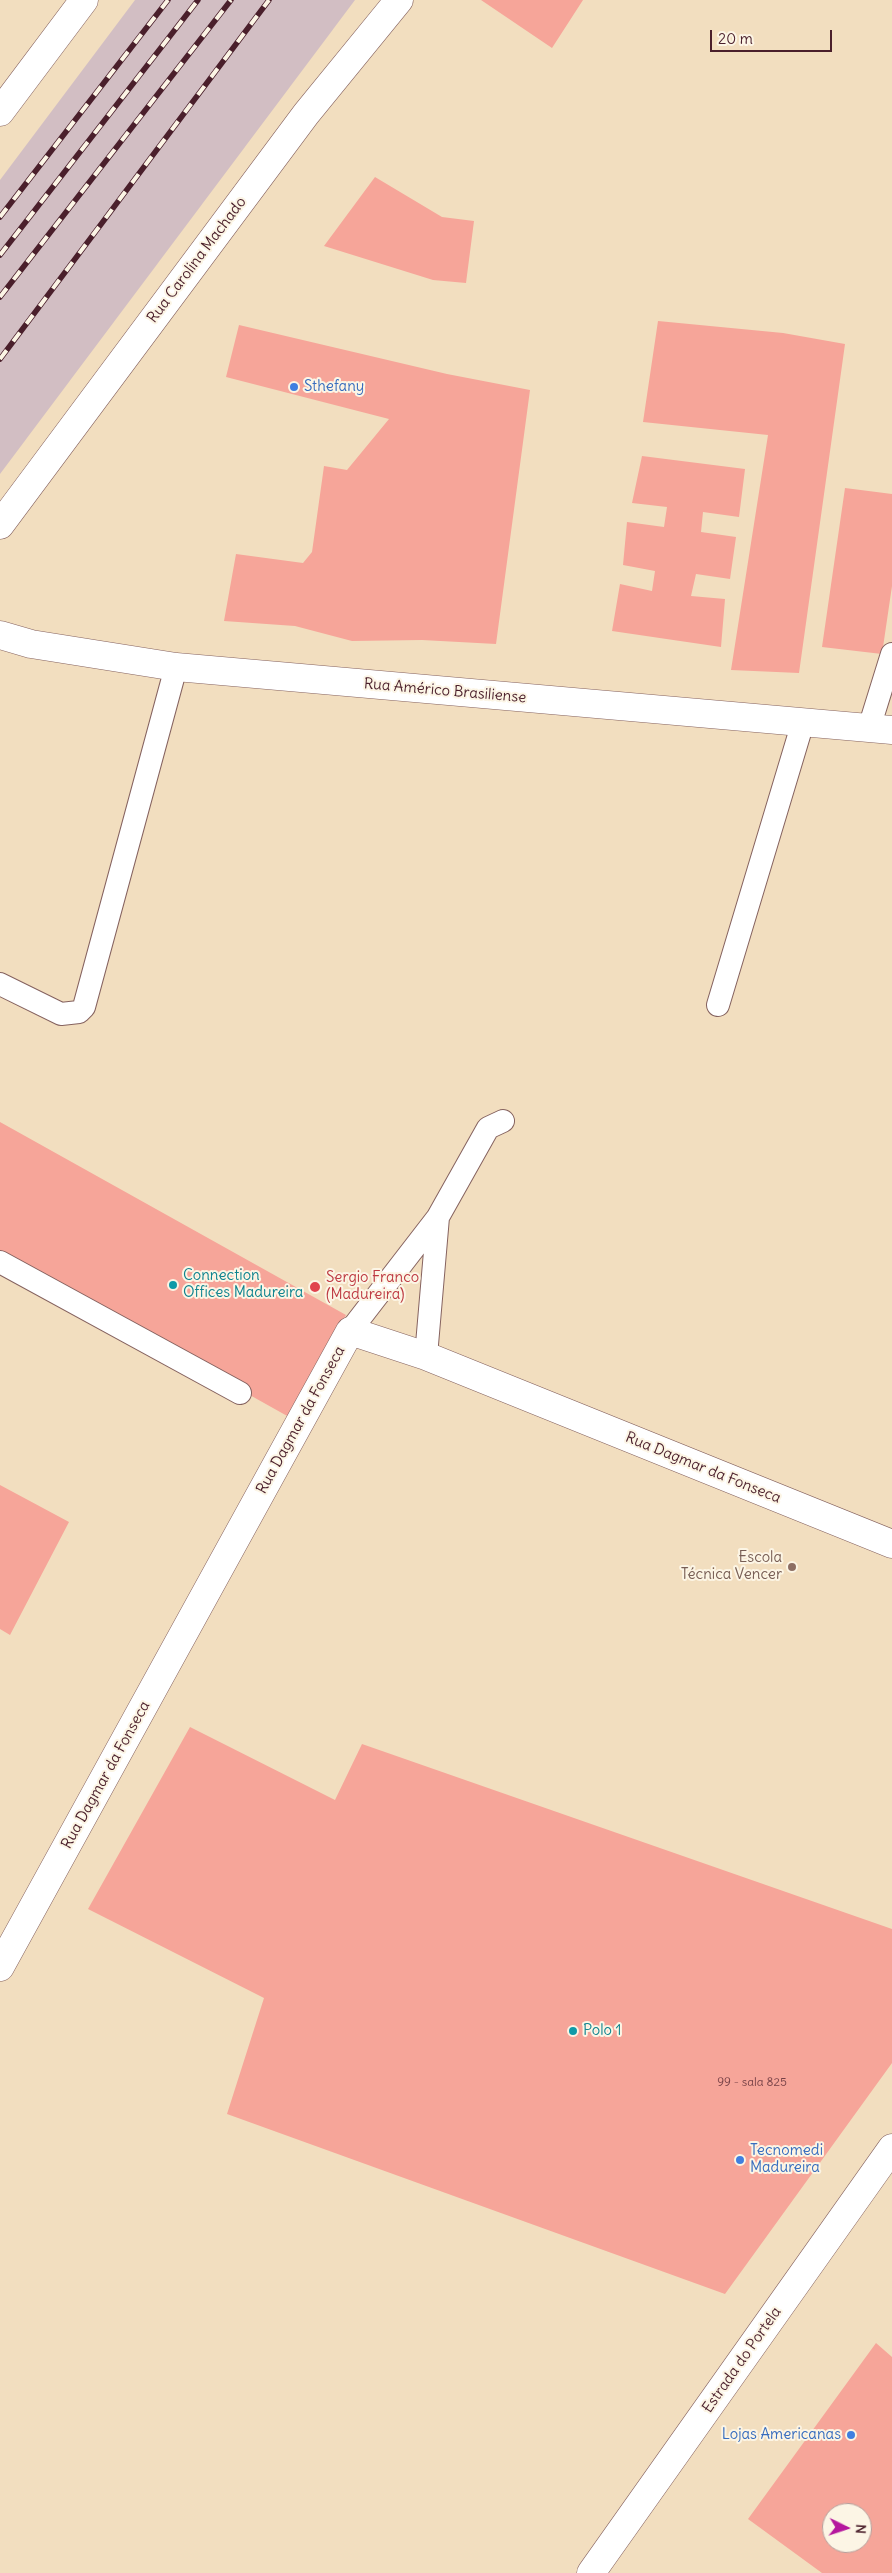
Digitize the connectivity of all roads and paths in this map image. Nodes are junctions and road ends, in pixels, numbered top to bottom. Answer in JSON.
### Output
{"nodes":[{"id":1,"x":84,"y":0,"type":"edge"},
{"id":2,"x":399,"y":0,"type":"edge"},
{"id":3,"x":0,"y":112,"type":"edge"},
{"id":4,"x":0,"y":525,"type":"edge"},
{"id":5,"x":0,"y":635,"type":"edge"},
{"id":6,"x":892,"y":654,"type":"edge"},
{"id":7,"x":176,"y":667,"type":"junction"},
{"id":8,"x":802,"y":722,"type":"junction"},
{"id":9,"x":880,"y":729,"type":"edge"},
{"id":10,"x":0,"y":984,"type":"edge"},
{"id":11,"x":718,"y":1005,"type":"dead end"},
{"id":12,"x":503,"y":1122,"type":"dead end"},
{"id":13,"x":438,"y":1217,"type":"junction"},
{"id":14,"x":0,"y":1262,"type":"edge"},
{"id":15,"x":350,"y":1332,"type":"junction"},
{"id":16,"x":426,"y":1356,"type":"junction"},
{"id":17,"x":240,"y":1393,"type":"dead end"},
{"id":18,"x":892,"y":1544,"type":"edge"},
{"id":19,"x":0,"y":1967,"type":"edge"},
{"id":20,"x":892,"y":2148,"type":"edge"},
{"id":21,"x":591,"y":2573,"type":"edge"}],
"edges":[{"from":1,"to":3,"type":"main road"},
{"from":2,"to":4,"type":"main road","name":"Rua Carolina Machado"},
{"from":5,"to":7,"type":"main road","name":"Rua Américo Brasiliense"},
{"from":6,"to":9,"type":"lane"},
{"from":7,"to":8,"type":"main road","name":"Rua Américo Brasiliense"},
{"from":7,"to":10,"type":"lane"},
{"from":8,"to":9,"type":"main road","name":"Rua Américo Brasiliense"},
{"from":8,"to":11,"type":"lane"},
{"from":12,"to":13,"type":"lane"},
{"from":13,"to":15,"type":"lane"},
{"from":13,"to":16,"type":"lane"},
{"from":14,"to":17,"type":"lane"},
{"from":15,"to":16,"type":"main road","name":"Rua Dagmar da Fonseca"},
{"from":15,"to":19,"type":"main road","name":"Rua Dagmar da Fonseca"},
{"from":16,"to":18,"type":"main road","name":"Rua Dagmar da Fonseca"},
{"from":20,"to":21,"type":"main road","name":"Estrada do Portela"}]}
